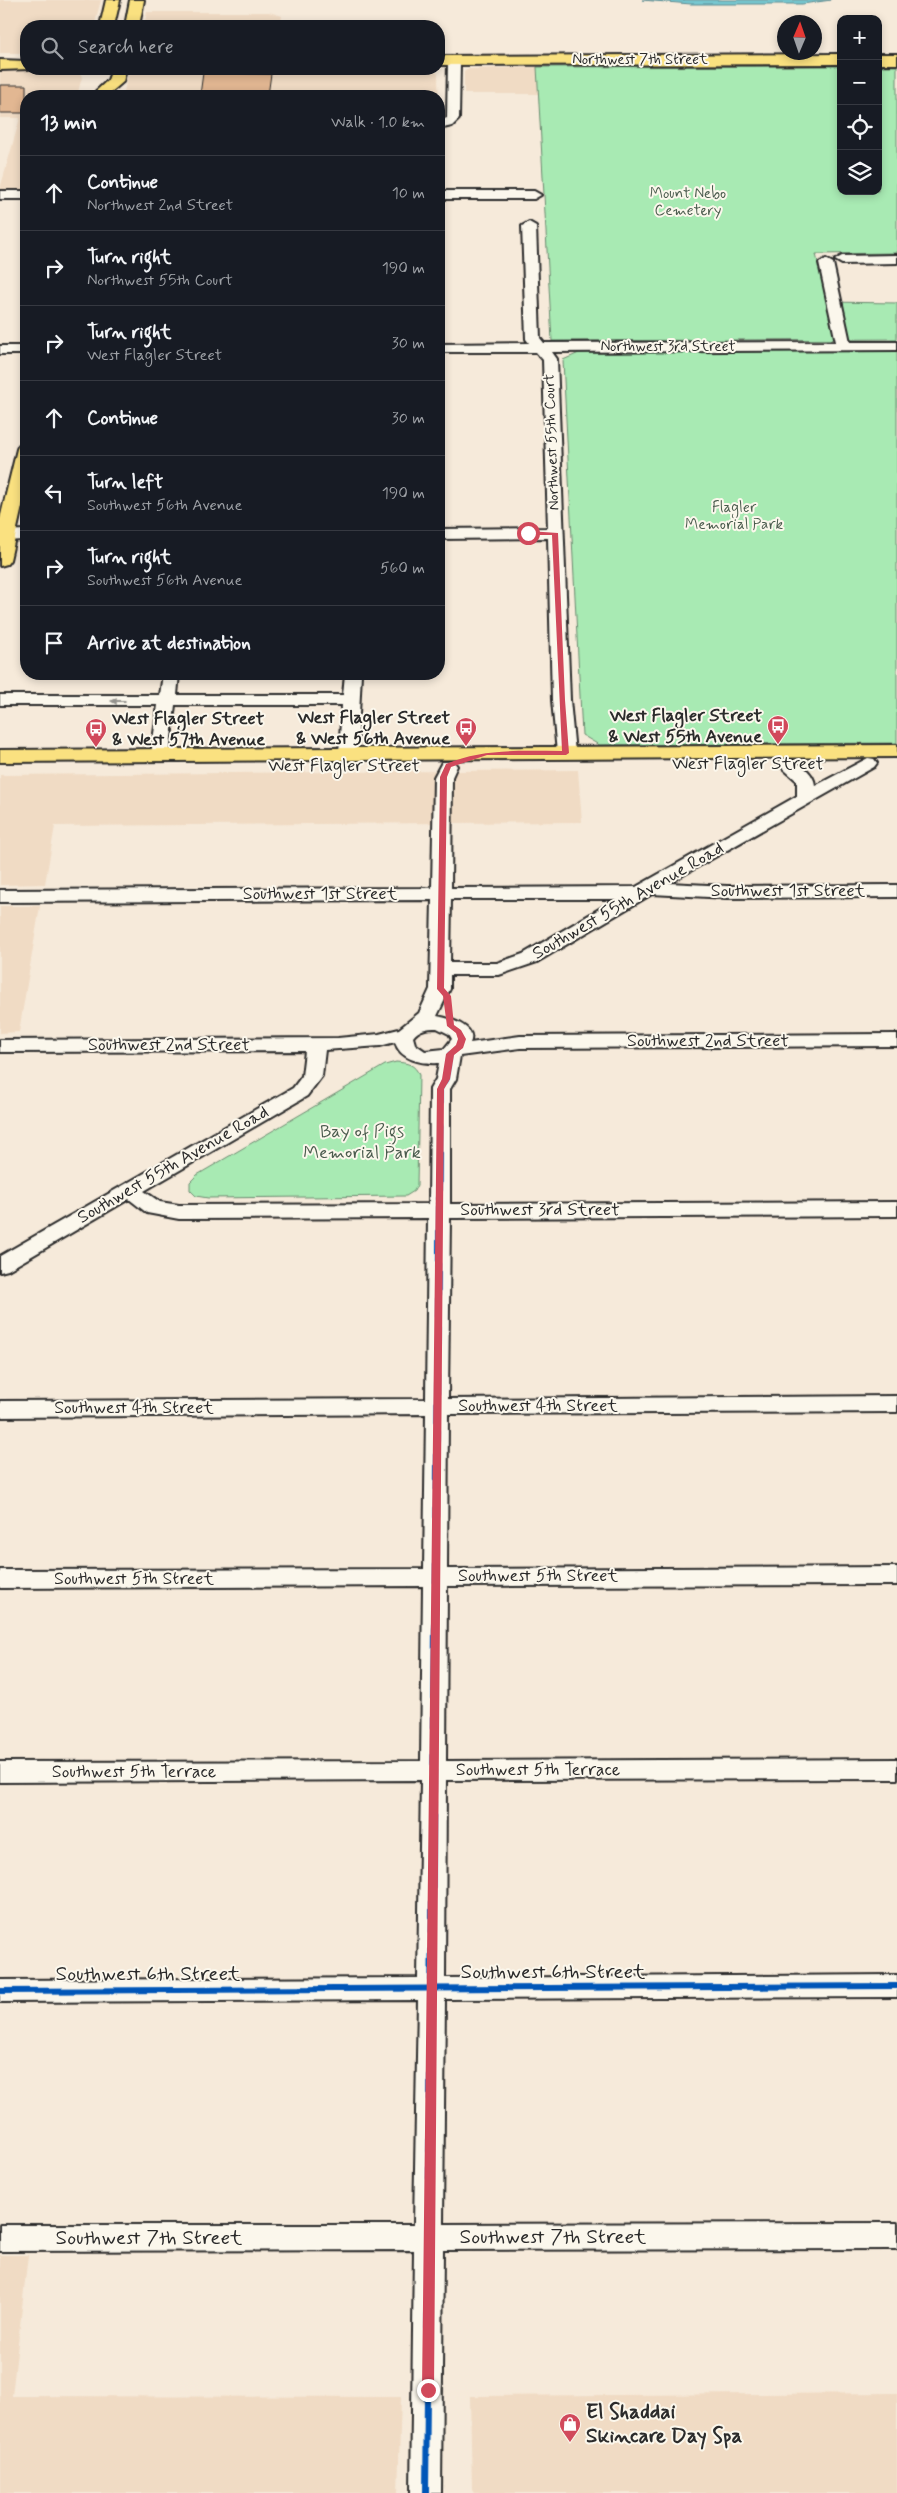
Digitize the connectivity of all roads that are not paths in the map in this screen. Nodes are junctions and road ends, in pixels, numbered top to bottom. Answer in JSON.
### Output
{"nodes":[{"id":1,"x":113,"y":0,"type":"edge"},
{"id":2,"x":137,"y":0,"type":"edge"},
{"id":3,"x":108,"y":20,"type":"edge"},
{"id":4,"x":133,"y":20,"type":"edge"},
{"id":5,"x":0,"y":56,"type":"edge"},
{"id":6,"x":20,"y":56,"type":"edge"},
{"id":7,"x":837,"y":59,"type":"edge"},
{"id":8,"x":882,"y":59,"type":"edge"},
{"id":9,"x":897,"y":59,"type":"edge"},
{"id":10,"x":446,"y":61,"type":"edge"},
{"id":11,"x":0,"y":65,"type":"edge"},
{"id":12,"x":20,"y":65,"type":"edge"},
{"id":13,"x":97,"y":75,"type":"edge"},
{"id":14,"x":117,"y":75,"type":"edge"},
{"id":15,"x":101,"y":90,"type":"edge"},
{"id":16,"x":107,"y":90,"type":"edge"},
{"id":17,"x":445,"y":123,"type":"edge"},
{"id":18,"x":0,"y":195,"type":"edge"},
{"id":19,"x":20,"y":195,"type":"edge"},
{"id":20,"x":534,"y":195,"type":"dead end"},
{"id":21,"x":445,"y":196,"type":"edge"},
{"id":22,"x":529,"y":226,"type":"dead end"},
{"id":23,"x":897,"y":259,"type":"edge"},
{"id":24,"x":842,"y":260,"type":"dead end"},
{"id":25,"x":826,"y":263,"type":"dead end"},
{"id":26,"x":844,"y":346,"type":"junction"},
{"id":27,"x":897,"y":346,"type":"edge"},
{"id":28,"x":445,"y":348,"type":"edge"},
{"id":29,"x":540,"y":348,"type":"junction"},
{"id":30,"x":0,"y":350,"type":"edge"},
{"id":31,"x":20,"y":350,"type":"edge"},
{"id":32,"x":20,"y":472,"type":"edge"},
{"id":33,"x":555,"y":533,"type":"junction"},
{"id":34,"x":445,"y":534,"type":"edge"},
{"id":35,"x":3,"y":536,"type":"edge"},
{"id":36,"x":20,"y":536,"type":"edge"},
{"id":37,"x":0,"y":560,"type":"edge"},
{"id":38,"x":170,"y":680,"type":"edge"},
{"id":39,"x":353,"y":680,"type":"edge"},
{"id":40,"x":0,"y":700,"type":"edge"},
{"id":41,"x":352,"y":700,"type":"junction"},
{"id":42,"x":167,"y":701,"type":"junction"},
{"id":43,"x":897,"y":751,"type":"edge"},
{"id":44,"x":487,"y":753,"type":"junction"},
{"id":45,"x":566,"y":753,"type":"junction"},
{"id":46,"x":348,"y":754,"type":"junction"},
{"id":47,"x":160,"y":755,"type":"junction"},
{"id":48,"x":0,"y":756,"type":"edge"},
{"id":49,"x":868,"y":763,"type":"junction"},
{"id":50,"x":897,"y":763,"type":"edge"},
{"id":51,"x":787,"y":764,"type":"junction"},
{"id":52,"x":306,"y":766,"type":"junction"},
{"id":53,"x":448,"y":766,"type":"junction"},
{"id":54,"x":0,"y":768,"type":"edge"},
{"id":55,"x":806,"y":799,"type":"junction"},
{"id":56,"x":645,"y":890,"type":"junction"},
{"id":57,"x":897,"y":891,"type":"edge"},
{"id":58,"x":442,"y":893,"type":"junction"},
{"id":59,"x":0,"y":896,"type":"edge"},
{"id":60,"x":441,"y":969,"type":"junction"},
{"id":61,"x":440,"y":989,"type":"junction"},
{"id":62,"x":412,"y":1029,"type":"junction"},
{"id":63,"x":454,"y":1040,"type":"junction"},
{"id":64,"x":897,"y":1040,"type":"edge"},
{"id":65,"x":316,"y":1044,"type":"junction"},
{"id":66,"x":338,"y":1044,"type":"junction"},
{"id":67,"x":0,"y":1046,"type":"edge"},
{"id":68,"x":416,"y":1054,"type":"junction"},
{"id":69,"x":440,"y":1089,"type":"junction"},
{"id":70,"x":130,"y":1190,"type":"junction"},
{"id":71,"x":897,"y":1209,"type":"edge"},
{"id":72,"x":439,"y":1211,"type":"junction"},
{"id":73,"x":0,"y":1265,"type":"edge"},
{"id":74,"x":897,"y":1404,"type":"edge"},
{"id":75,"x":437,"y":1407,"type":"junction"},
{"id":76,"x":0,"y":1409,"type":"edge"},
{"id":77,"x":897,"y":1576,"type":"edge"},
{"id":78,"x":435,"y":1577,"type":"junction"},
{"id":79,"x":0,"y":1579,"type":"edge"},
{"id":80,"x":897,"y":1769,"type":"edge"},
{"id":81,"x":435,"y":1770,"type":"junction"},
{"id":82,"x":0,"y":1772,"type":"edge"},
{"id":83,"x":897,"y":1986,"type":"edge"},
{"id":84,"x":432,"y":1989,"type":"junction"},
{"id":85,"x":0,"y":1991,"type":"edge"},
{"id":86,"x":897,"y":2236,"type":"edge"},
{"id":87,"x":0,"y":2238,"type":"edge"},
{"id":88,"x":429,"y":2238,"type":"junction"},
{"id":89,"x":426,"y":2493,"type":"edge"}],
"edges":[{"from":1,"to":3,"type":"main road"},
{"from":2,"to":4,"type":"main road"},
{"from":5,"to":6,"type":"main road"},
{"from":7,"to":10,"type":"main road","name":"Northwest 7th Street"},
{"from":8,"to":9,"type":"main road"},
{"from":10,"to":17,"type":"street"},
{"from":11,"to":12,"type":"main road"},
{"from":13,"to":15,"type":"main road"},
{"from":14,"to":16,"type":"main road"},
{"from":18,"to":19,"type":"street"},
{"from":20,"to":21,"type":"street"},
{"from":22,"to":29,"type":"street","name":"Northwest 55th Court"},
{"from":23,"to":24,"type":"street"},
{"from":25,"to":26,"type":"street"},
{"from":26,"to":27,"type":"street","name":"Northwest 3rd Street"},
{"from":26,"to":29,"type":"street","name":"Northwest 3rd Street"},
{"from":28,"to":29,"type":"street","name":"Northwest 3rd Street"},
{"from":29,"to":33,"type":"street","name":"Northwest 55th Court"},
{"from":30,"to":31,"type":"street"},
{"from":32,"to":35,"type":"main road"},
{"from":33,"to":34,"type":"street"},
{"from":33,"to":45,"type":"street","name":"Northwest 55th Court"},
{"from":35,"to":36,"type":"street"},
{"from":35,"to":37,"type":"main road"},
{"from":38,"to":42,"type":"street"},
{"from":39,"to":41,"type":"street"},
{"from":42,"to":40,"type":"street","one_way":true},
{"from":41,"to":42,"type":"street"},
{"from":41,"to":46,"type":"street"},
{"from":42,"to":47,"type":"street"},
{"from":43,"to":45,"type":"main road","name":"West Flagler Street"},
{"from":43,"to":49,"type":"main road"},
{"from":44,"to":45,"type":"main road","name":"West Flagler Street"},
{"from":44,"to":46,"type":"main road","name":"West Flagler Street"},
{"from":44,"to":53,"type":"main road"},
{"from":46,"to":47,"type":"main road","name":"West Flagler Street"},
{"from":46,"to":52,"type":"main road"},
{"from":47,"to":48,"type":"main road","name":"West Flagler Street"},
{"from":49,"to":50,"type":"main road","name":"West Flagler Street"},
{"from":49,"to":51,"type":"main road","name":"West Flagler Street"},
{"from":49,"to":55,"type":"street","name":"Southwest 55th Avenue Road"},
{"from":51,"to":53,"type":"main road","name":"West Flagler Street"},
{"from":51,"to":55,"type":"street"},
{"from":52,"to":53,"type":"main road","name":"West Flagler Street"},
{"from":52,"to":54,"type":"main road","name":"West Flagler Street"},
{"from":53,"to":58,"type":"street"},
{"from":55,"to":56,"type":"street","name":"Southwest 55th Avenue Road"},
{"from":56,"to":57,"type":"street","name":"Southwest 1st Street"},
{"from":56,"to":58,"type":"street","name":"Southwest 1st Street"},
{"from":56,"to":60,"type":"street","name":"Southwest 55th Avenue Road"},
{"from":58,"to":59,"type":"street","name":"Southwest 1st Street"},
{"from":58,"to":60,"type":"street"},
{"from":60,"to":61,"type":"street"},
{"from":61,"to":62,"type":"street"},
{"from":61,"to":63,"type":"street"},
{"from":62,"to":63,"type":"street","name":"Southwest 2nd Street"},
{"from":62,"to":66,"type":"street","name":"Southwest 2nd Street"},
{"from":62,"to":68,"type":"street"},
{"from":63,"to":64,"type":"street","name":"Southwest 2nd Street"},
{"from":63,"to":68,"type":"street","name":"Southwest 2nd Street"},
{"from":63,"to":69,"type":"street"},
{"from":65,"to":66,"type":"street","name":"Southwest 2nd Street"},
{"from":65,"to":67,"type":"street","name":"Southwest 2nd Street"},
{"from":65,"to":70,"type":"street","name":"Southwest 55th Avenue Road"},
{"from":66,"to":68,"type":"street","name":"Southwest 2nd Street"},
{"from":68,"to":69,"type":"street"},
{"from":69,"to":72,"type":"street"},
{"from":70,"to":72,"type":"street","name":"Southwest 3rd Street"},
{"from":70,"to":73,"type":"street","name":"Southwest 55th Avenue Road"},
{"from":71,"to":72,"type":"street","name":"Southwest 3rd Street"},
{"from":72,"to":75,"type":"street"},
{"from":74,"to":75,"type":"street","name":"Southwest 4th Street"},
{"from":75,"to":76,"type":"street","name":"Southwest 4th Street"},
{"from":75,"to":78,"type":"street"},
{"from":77,"to":78,"type":"street","name":"Southwest 5th Street"},
{"from":78,"to":79,"type":"street","name":"Southwest 5th Street"},
{"from":78,"to":81,"type":"street"},
{"from":80,"to":81,"type":"street","name":"Southwest 5th Terrace"},
{"from":81,"to":82,"type":"street","name":"Southwest 5th Terrace"},
{"from":81,"to":84,"type":"street"},
{"from":83,"to":84,"type":"street","name":"Southwest 6th Street"},
{"from":84,"to":85,"type":"street","name":"Southwest 6th Street"},
{"from":84,"to":88,"type":"street"},
{"from":86,"to":88,"type":"street","name":"Southwest 7th Street"},
{"from":87,"to":88,"type":"street","name":"Southwest 7th Street"},
{"from":88,"to":89,"type":"street"}]}
